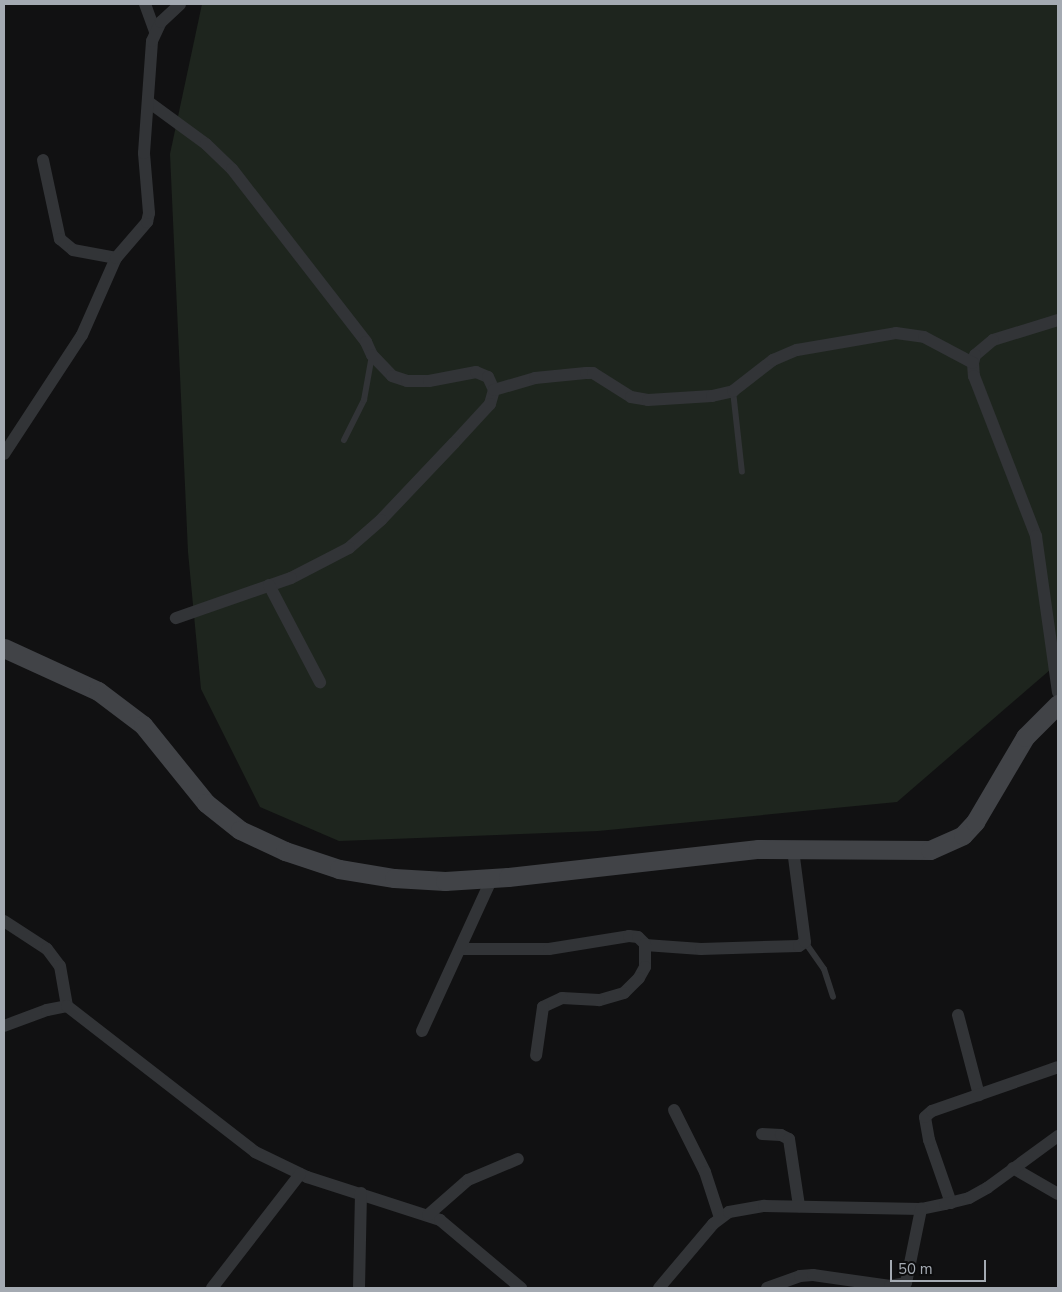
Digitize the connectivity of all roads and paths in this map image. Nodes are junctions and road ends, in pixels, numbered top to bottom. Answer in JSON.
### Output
{"nodes":[{"id":1,"x":145,"y":4,"type":"edge"},
{"id":2,"x":180,"y":4,"type":"edge"},
{"id":3,"x":155,"y":31,"type":"junction"},
{"id":4,"x":150,"y":102,"type":"junction"},
{"id":5,"x":43,"y":160,"type":"dead end"},
{"id":6,"x":116,"y":258,"type":"junction"},
{"id":7,"x":1058,"y":320,"type":"edge"},
{"id":8,"x":372,"y":354,"type":"junction"},
{"id":9,"x":973,"y":363,"type":"junction"},
{"id":10,"x":494,"y":390,"type":"junction"},
{"id":11,"x":733,"y":391,"type":"junction"},
{"id":12,"x":344,"y":440,"type":"dead end"},
{"id":13,"x":4,"y":454,"type":"edge"},
{"id":14,"x":742,"y":472,"type":"dead end"},
{"id":15,"x":269,"y":585,"type":"junction"},
{"id":16,"x":176,"y":618,"type":"dead end"},
{"id":17,"x":4,"y":648,"type":"edge"},
{"id":18,"x":320,"y":682,"type":"dead end"},
{"id":19,"x":1058,"y":692,"type":"edge"},
{"id":20,"x":1058,"y":704,"type":"edge"},
{"id":21,"x":793,"y":849,"type":"junction"},
{"id":22,"x":492,"y":878,"type":"junction"},
{"id":23,"x":4,"y":921,"type":"edge"},
{"id":24,"x":805,"y":942,"type":"junction"},
{"id":25,"x":645,"y":945,"type":"junction"},
{"id":26,"x":460,"y":949,"type":"junction"},
{"id":27,"x":833,"y":997,"type":"dead end"},
{"id":28,"x":67,"y":1006,"type":"junction"},
{"id":29,"x":958,"y":1014,"type":"dead end"},
{"id":30,"x":4,"y":1026,"type":"edge"},
{"id":31,"x":422,"y":1031,"type":"dead end"},
{"id":32,"x":536,"y":1056,"type":"dead end"},
{"id":33,"x":1058,"y":1068,"type":"edge"},
{"id":34,"x":979,"y":1095,"type":"junction"},
{"id":35,"x":674,"y":1110,"type":"dead end"},
{"id":36,"x":762,"y":1134,"type":"dead end"},
{"id":37,"x":1058,"y":1136,"type":"edge"},
{"id":38,"x":518,"y":1160,"type":"dead end"},
{"id":39,"x":1013,"y":1168,"type":"junction"},
{"id":40,"x":300,"y":1174,"type":"junction"},
{"id":41,"x":360,"y":1193,"type":"junction"},
{"id":42,"x":1058,"y":1194,"type":"edge"},
{"id":43,"x":951,"y":1203,"type":"junction"},
{"id":44,"x":799,"y":1206,"type":"junction"},
{"id":45,"x":920,"y":1209,"type":"junction"},
{"id":46,"x":428,"y":1215,"type":"junction"},
{"id":47,"x":720,"y":1218,"type":"junction"},
{"id":48,"x":212,"y":1288,"type":"edge"},
{"id":49,"x":360,"y":1288,"type":"edge"},
{"id":50,"x":521,"y":1288,"type":"edge"},
{"id":51,"x":659,"y":1288,"type":"edge"},
{"id":52,"x":767,"y":1288,"type":"edge"}],
"edges":[{"from":1,"to":3,"type":"street"},
{"from":2,"to":3,"type":"street"},
{"from":3,"to":4,"type":"street"},
{"from":4,"to":6,"type":"street"},
{"from":4,"to":8,"type":"street"},
{"from":5,"to":6,"type":"street"},
{"from":6,"to":13,"type":"street"},
{"from":7,"to":9,"type":"street"},
{"from":8,"to":10,"type":"street"},
{"from":8,"to":12,"type":"lane"},
{"from":9,"to":11,"type":"street"},
{"from":9,"to":19,"type":"street"},
{"from":10,"to":11,"type":"street"},
{"from":10,"to":15,"type":"street"},
{"from":11,"to":14,"type":"lane"},
{"from":15,"to":16,"type":"street"},
{"from":15,"to":18,"type":"street"},
{"from":17,"to":22,"type":"main road"},
{"from":20,"to":21,"type":"main road"},
{"from":21,"to":22,"type":"main road"},
{"from":21,"to":24,"type":"street"},
{"from":22,"to":26,"type":"street"},
{"from":23,"to":28,"type":"street"},
{"from":24,"to":25,"type":"street"},
{"from":24,"to":27,"type":"lane"},
{"from":25,"to":26,"type":"street"},
{"from":25,"to":32,"type":"street"},
{"from":26,"to":31,"type":"street"},
{"from":28,"to":30,"type":"street"},
{"from":28,"to":40,"type":"street"},
{"from":29,"to":34,"type":"street"},
{"from":33,"to":34,"type":"street"},
{"from":34,"to":43,"type":"street"},
{"from":35,"to":47,"type":"street"},
{"from":36,"to":44,"type":"street"},
{"from":37,"to":39,"type":"street"},
{"from":38,"to":46,"type":"street"},
{"from":39,"to":42,"type":"street"},
{"from":39,"to":43,"type":"street"},
{"from":40,"to":41,"type":"street"},
{"from":40,"to":48,"type":"street"},
{"from":41,"to":46,"type":"street"},
{"from":41,"to":49,"type":"street"},
{"from":43,"to":45,"type":"street"},
{"from":44,"to":45,"type":"street"},
{"from":44,"to":47,"type":"street"},
{"from":45,"to":52,"type":"street"},
{"from":46,"to":50,"type":"street"},
{"from":47,"to":51,"type":"street"}]}
